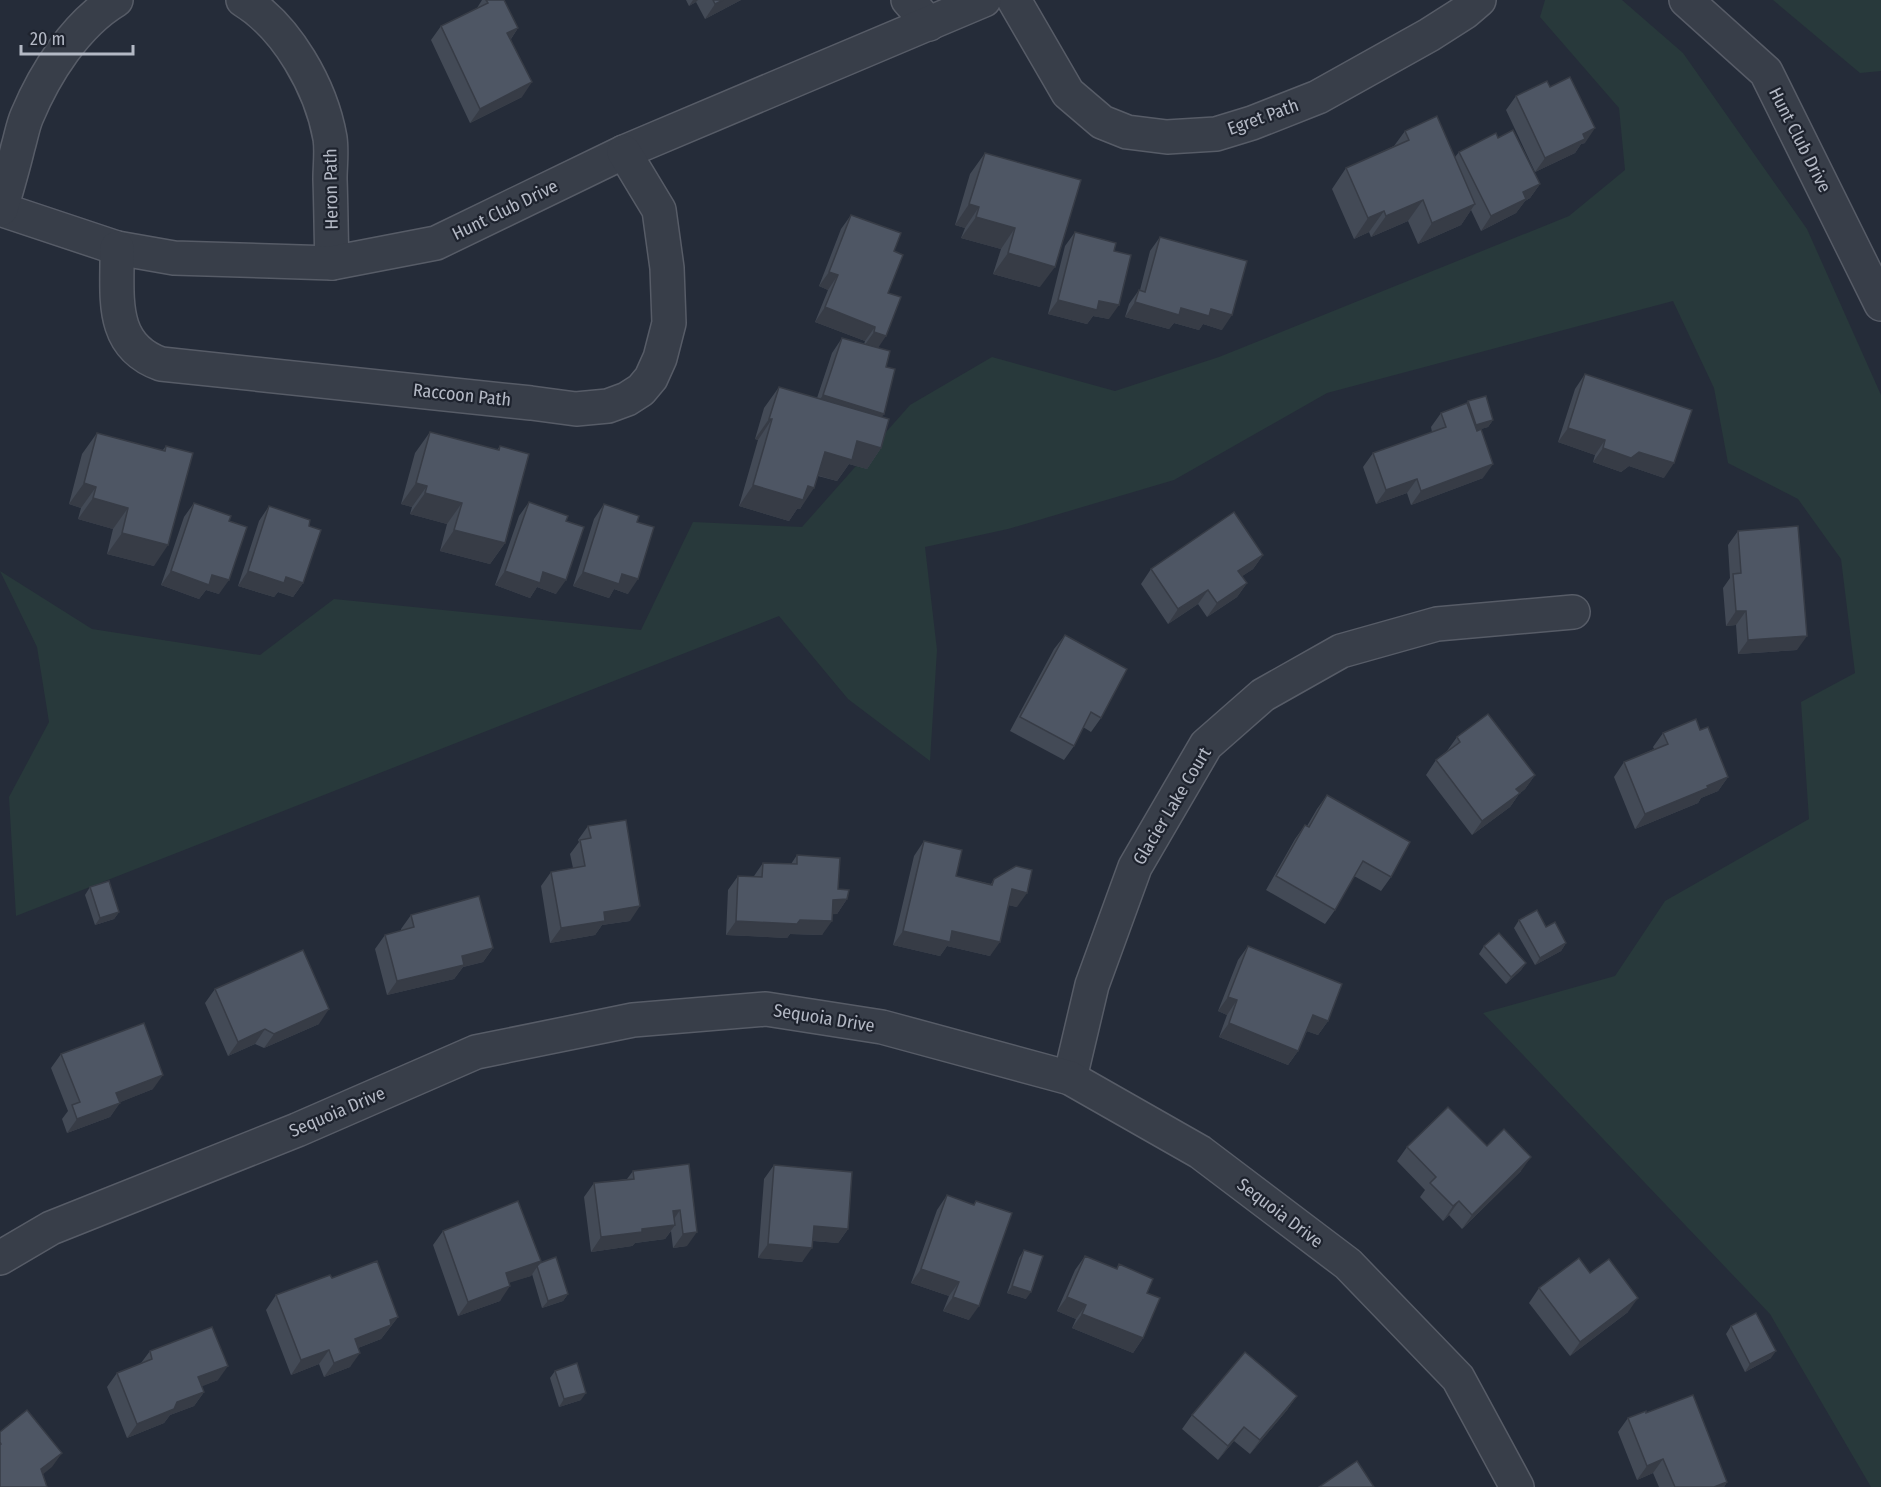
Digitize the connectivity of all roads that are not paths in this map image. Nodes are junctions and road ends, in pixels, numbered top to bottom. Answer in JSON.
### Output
{"nodes":[{"id":1,"x":116,"y":0,"type":"edge"},
{"id":2,"x":243,"y":0,"type":"edge"},
{"id":3,"x":1014,"y":0,"type":"edge"},
{"id":4,"x":1479,"y":0,"type":"edge"},
{"id":5,"x":1686,"y":0,"type":"edge"},
{"id":6,"x":980,"y":1,"type":"edge"},
{"id":7,"x":918,"y":12,"type":"edge"},
{"id":8,"x":624,"y":152,"type":"junction"},
{"id":9,"x":0,"y":209,"type":"edge"},
{"id":10,"x":117,"y":248,"type":"junction"},
{"id":11,"x":332,"y":263,"type":"junction"},
{"id":12,"x":1881,"y":304,"type":"edge"},
{"id":13,"x":1573,"y":612,"type":"dead end"},
{"id":14,"x":1070,"y":1078,"type":"junction"},
{"id":15,"x":0,"y":1258,"type":"edge"},
{"id":16,"x":1517,"y":1487,"type":"edge"}],
"edges":[{"from":1,"to":9,"type":"street"},
{"from":2,"to":11,"type":"street","name":"Heron Path"},
{"from":3,"to":4,"type":"street","name":"Egret Path"},
{"from":5,"to":12,"type":"street","name":"Hunt Club Drive"},
{"from":6,"to":7,"type":"street","name":"Hunt Club Drive"},
{"from":7,"to":8,"type":"street","name":"Hunt Club Drive"},
{"from":8,"to":10,"type":"street","name":"Raccoon Path"},
{"from":8,"to":11,"type":"street","name":"Hunt Club Drive"},
{"from":9,"to":10,"type":"street","name":"Hunt Club Drive"},
{"from":10,"to":11,"type":"street","name":"Hunt Club Drive"},
{"from":13,"to":14,"type":"street","name":"Glacier Lake Court"},
{"from":14,"to":15,"type":"street","name":"Sequoia Drive"},
{"from":14,"to":16,"type":"street","name":"Sequoia Drive"}]}
